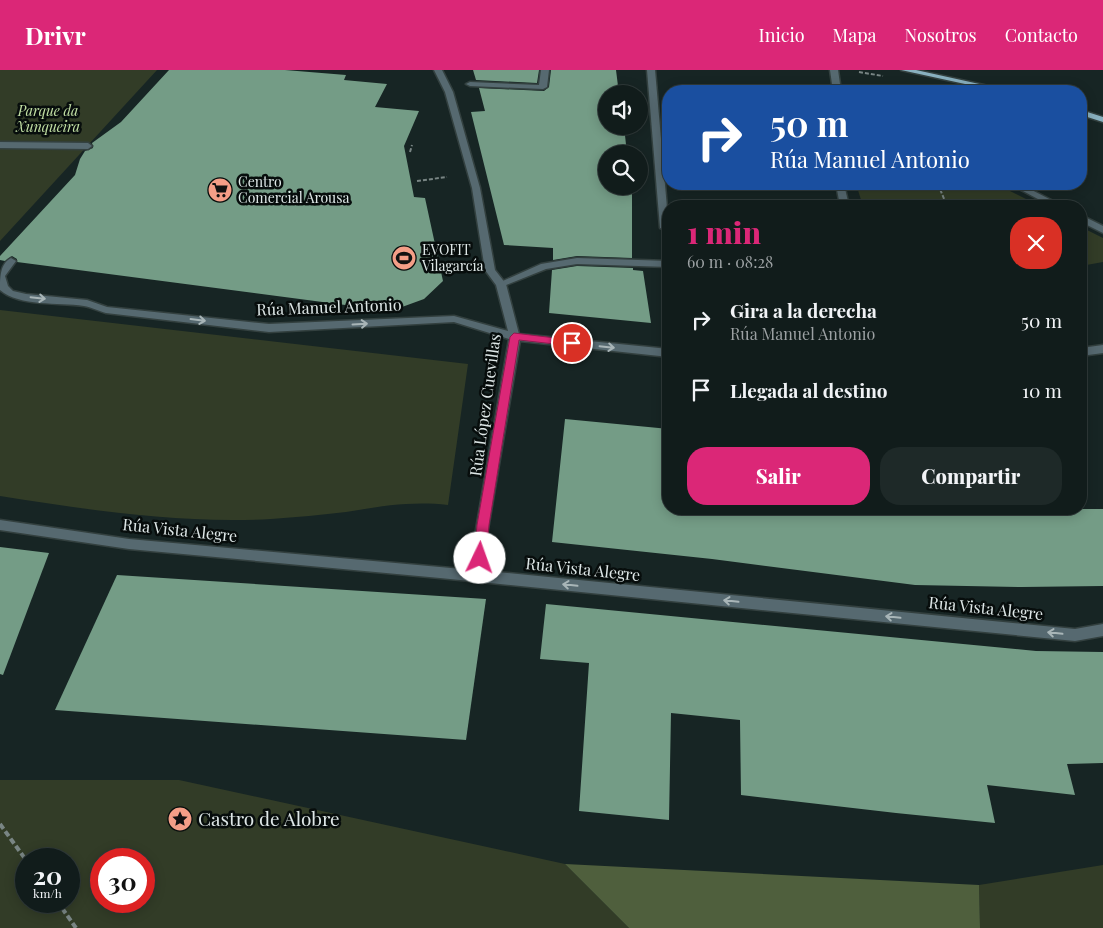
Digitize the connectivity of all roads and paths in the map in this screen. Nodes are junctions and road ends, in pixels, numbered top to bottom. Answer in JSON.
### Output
{"nodes":[{"id":1,"x":438,"y":70,"type":"edge"},
{"id":2,"x":545,"y":70,"type":"edge"},
{"id":3,"x":651,"y":70,"type":"edge"},
{"id":4,"x":834,"y":70,"type":"edge"},
{"id":5,"x":905,"y":70,"type":"edge"},
{"id":6,"x":470,"y":84,"type":"dead end"},
{"id":7,"x":836,"y":85,"type":"edge"},
{"id":8,"x":978,"y":85,"type":"edge"},
{"id":9,"x":1087,"y":114,"type":"edge"},
{"id":10,"x":1103,"y":120,"type":"edge"},
{"id":11,"x":0,"y":145,"type":"edge"},
{"id":12,"x":412,"y":145,"type":"dead end"},
{"id":13,"x":88,"y":146,"type":"dead end"},
{"id":14,"x":410,"y":152,"type":"dead end"},
{"id":15,"x":447,"y":177,"type":"dead end"},
{"id":16,"x":417,"y":181,"type":"dead end"},
{"id":17,"x":1026,"y":190,"type":"edge"},
{"id":18,"x":663,"y":200,"type":"edge"},
{"id":19,"x":1046,"y":200,"type":"edge"},
{"id":20,"x":1087,"y":221,"type":"edge"},
{"id":21,"x":1103,"y":230,"type":"edge"},
{"id":22,"x":11,"y":261,"type":"dead end"},
{"id":23,"x":662,"y":264,"type":"edge"},
{"id":24,"x":0,"y":276,"type":"edge"},
{"id":25,"x":501,"y":284,"type":"junction"},
{"id":26,"x":514,"y":337,"type":"junction"},
{"id":27,"x":1103,"y":349,"type":"edge"},
{"id":28,"x":1087,"y":351,"type":"edge"},
{"id":29,"x":662,"y":352,"type":"edge"},
{"id":30,"x":0,"y":525,"type":"edge"},
{"id":31,"x":480,"y":576,"type":"junction"},
{"id":32,"x":1103,"y":630,"type":"edge"},
{"id":33,"x":0,"y":824,"type":"edge"},
{"id":34,"x":17,"y":848,"type":"edge"},
{"id":35,"x":65,"y":913,"type":"edge"},
{"id":36,"x":76,"y":928,"type":"edge"}],
"edges":[{"from":1,"to":25,"type":"street","name":"Rúa López Cuevillas"},
{"from":2,"to":6,"type":"street"},
{"from":3,"to":18,"type":"street"},
{"from":4,"to":7,"type":"street"},
{"from":5,"to":8,"type":"main road"},
{"from":9,"to":10,"type":"main road"},
{"from":11,"to":13,"type":"street"},
{"from":12,"to":14,"type":"path"},
{"from":15,"to":16,"type":"path"},
{"from":17,"to":19,"type":"street"},
{"from":20,"to":21,"type":"street"},
{"from":22,"to":24,"type":"street","name":"Rúa Manuel Antonio"},
{"from":23,"to":25,"type":"street"},
{"from":24,"to":26,"type":"street","name":"Rúa Manuel Antonio","one_way":true},
{"from":25,"to":26,"type":"street","name":"Rúa López Cuevillas"},
{"from":26,"to":29,"type":"street","name":"Rúa Manuel Antonio","one_way":true},
{"from":26,"to":31,"type":"street","name":"Rúa López Cuevillas"},
{"from":27,"to":28,"type":"street"},
{"from":30,"to":31,"type":"street","name":"Rúa Vista Alegre"},
{"from":32,"to":31,"type":"street","name":"Rúa Vista Alegre","one_way":true},
{"from":33,"to":34,"type":"path"},
{"from":35,"to":36,"type":"path"}]}
